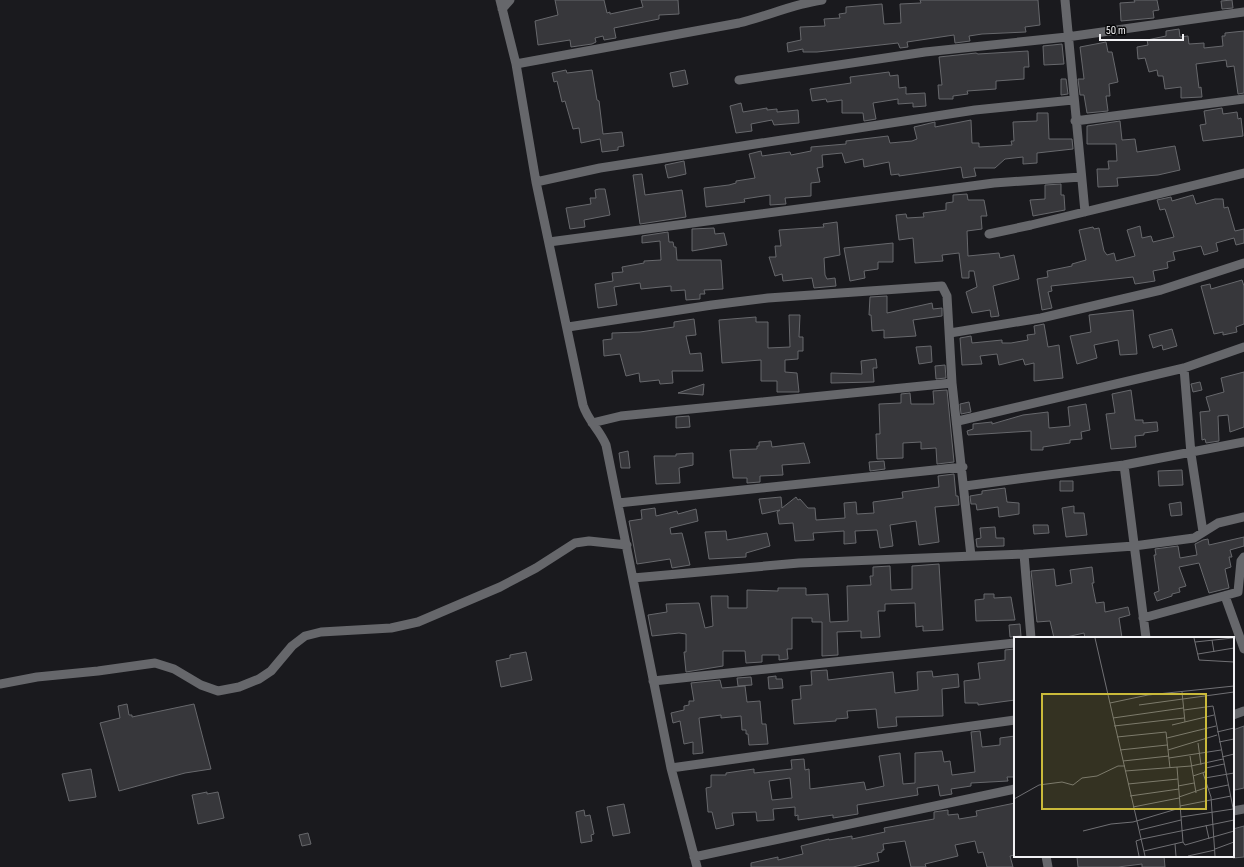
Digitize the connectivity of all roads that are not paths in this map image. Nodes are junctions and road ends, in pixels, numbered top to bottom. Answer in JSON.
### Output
{"nodes":[{"id":1,"x":510,"y":0,"type":"edge"},
{"id":2,"x":822,"y":0,"type":"edge"},
{"id":3,"x":1065,"y":0,"type":"edge"},
{"id":4,"x":501,"y":4,"type":"edge"},
{"id":5,"x":1244,"y":12,"type":"edge"},
{"id":6,"x":1067,"y":37,"type":"junction"},
{"id":7,"x":516,"y":64,"type":"junction"},
{"id":8,"x":738,"y":80,"type":"dead end"},
{"id":9,"x":1244,"y":98,"type":"edge"},
{"id":10,"x":1073,"y":100,"type":"junction"},
{"id":11,"x":1075,"y":121,"type":"junction"},
{"id":12,"x":1244,"y":173,"type":"edge"},
{"id":13,"x":1081,"y":177,"type":"junction"},
{"id":14,"x":536,"y":182,"type":"junction"},
{"id":15,"x":1085,"y":212,"type":"junction"},
{"id":16,"x":989,"y":234,"type":"dead end"},
{"id":17,"x":549,"y":242,"type":"junction"},
{"id":18,"x":1244,"y":263,"type":"edge"},
{"id":19,"x":568,"y":326,"type":"junction"},
{"id":20,"x":950,"y":333,"type":"junction"},
{"id":21,"x":1244,"y":347,"type":"edge"},
{"id":22,"x":1184,"y":368,"type":"junction"},
{"id":23,"x":952,"y":383,"type":"junction"},
{"id":24,"x":958,"y":421,"type":"junction"},
{"id":25,"x":592,"y":423,"type":"junction"},
{"id":26,"x":1244,"y":442,"type":"edge"},
{"id":27,"x":1191,"y":454,"type":"junction"},
{"id":28,"x":1124,"y":465,"type":"junction"},
{"id":29,"x":963,"y":467,"type":"junction"},
{"id":30,"x":965,"y":486,"type":"junction"},
{"id":31,"x":618,"y":503,"type":"junction"},
{"id":32,"x":1244,"y":517,"type":"edge"},
{"id":33,"x":1203,"y":532,"type":"junction"},
{"id":34,"x":626,"y":545,"type":"junction"},
{"id":35,"x":1134,"y":546,"type":"junction"},
{"id":36,"x":1024,"y":554,"type":"junction"},
{"id":37,"x":971,"y":556,"type":"junction"},
{"id":38,"x":1244,"y":557,"type":"edge"},
{"id":39,"x":633,"y":578,"type":"junction"},
{"id":40,"x":1225,"y":596,"type":"junction"},
{"id":41,"x":1143,"y":618,"type":"junction"},
{"id":42,"x":1242,"y":634,"type":"edge"},
{"id":43,"x":1031,"y":637,"type":"edge"},
{"id":44,"x":1146,"y":637,"type":"edge"},
{"id":45,"x":1014,"y":643,"type":"edge"},
{"id":46,"x":1244,"y":649,"type":"edge"},
{"id":47,"x":653,"y":681,"type":"junction"},
{"id":48,"x":0,"y":684,"type":"edge"},
{"id":49,"x":1244,"y":712,"type":"edge"},
{"id":50,"x":1234,"y":715,"type":"edge"},
{"id":51,"x":1014,"y":720,"type":"edge"},
{"id":52,"x":671,"y":768,"type":"junction"},
{"id":53,"x":1014,"y":789,"type":"edge"},
{"id":54,"x":1244,"y":810,"type":"edge"},
{"id":55,"x":1234,"y":811,"type":"edge"},
{"id":56,"x":694,"y":857,"type":"junction"},
{"id":57,"x":697,"y":867,"type":"edge"}],
"edges":[{"from":1,"to":4,"type":"street"},
{"from":2,"to":7,"type":"street"},
{"from":3,"to":6,"type":"street"},
{"from":4,"to":7,"type":"street"},
{"from":5,"to":6,"type":"street"},
{"from":6,"to":8,"type":"street"},
{"from":6,"to":10,"type":"street"},
{"from":7,"to":14,"type":"street"},
{"from":9,"to":11,"type":"street"},
{"from":10,"to":11,"type":"street"},
{"from":10,"to":14,"type":"street"},
{"from":11,"to":13,"type":"street"},
{"from":12,"to":15,"type":"street"},
{"from":13,"to":15,"type":"street"},
{"from":13,"to":17,"type":"street"},
{"from":14,"to":17,"type":"street"},
{"from":15,"to":16,"type":"street"},
{"from":17,"to":19,"type":"street"},
{"from":18,"to":20,"type":"street"},
{"from":19,"to":20,"type":"street"},
{"from":19,"to":25,"type":"street"},
{"from":20,"to":23,"type":"street"},
{"from":21,"to":22,"type":"street"},
{"from":22,"to":24,"type":"street"},
{"from":22,"to":27,"type":"street"},
{"from":23,"to":24,"type":"street"},
{"from":23,"to":25,"type":"street"},
{"from":24,"to":29,"type":"street"},
{"from":25,"to":31,"type":"street"},
{"from":26,"to":27,"type":"street"},
{"from":27,"to":28,"type":"street"},
{"from":27,"to":33,"type":"street"},
{"from":28,"to":30,"type":"street"},
{"from":28,"to":35,"type":"street"},
{"from":29,"to":30,"type":"street"},
{"from":29,"to":31,"type":"street"},
{"from":30,"to":37,"type":"street"},
{"from":31,"to":34,"type":"street"},
{"from":32,"to":33,"type":"street"},
{"from":33,"to":35,"type":"street"},
{"from":34,"to":39,"type":"street"},
{"from":34,"to":48,"type":"street"},
{"from":35,"to":36,"type":"street"},
{"from":35,"to":41,"type":"street"},
{"from":36,"to":37,"type":"street"},
{"from":36,"to":43,"type":"street"},
{"from":37,"to":39,"type":"street"},
{"from":38,"to":40,"type":"street"},
{"from":39,"to":47,"type":"street"},
{"from":40,"to":41,"type":"street"},
{"from":40,"to":42,"type":"street"},
{"from":41,"to":44,"type":"street"},
{"from":42,"to":46,"type":"street"},
{"from":45,"to":47,"type":"street"},
{"from":47,"to":52,"type":"street"},
{"from":49,"to":50,"type":"street"},
{"from":51,"to":52,"type":"street"},
{"from":52,"to":56,"type":"street"},
{"from":53,"to":56,"type":"street"},
{"from":54,"to":55,"type":"street"},
{"from":56,"to":57,"type":"street"}]}
